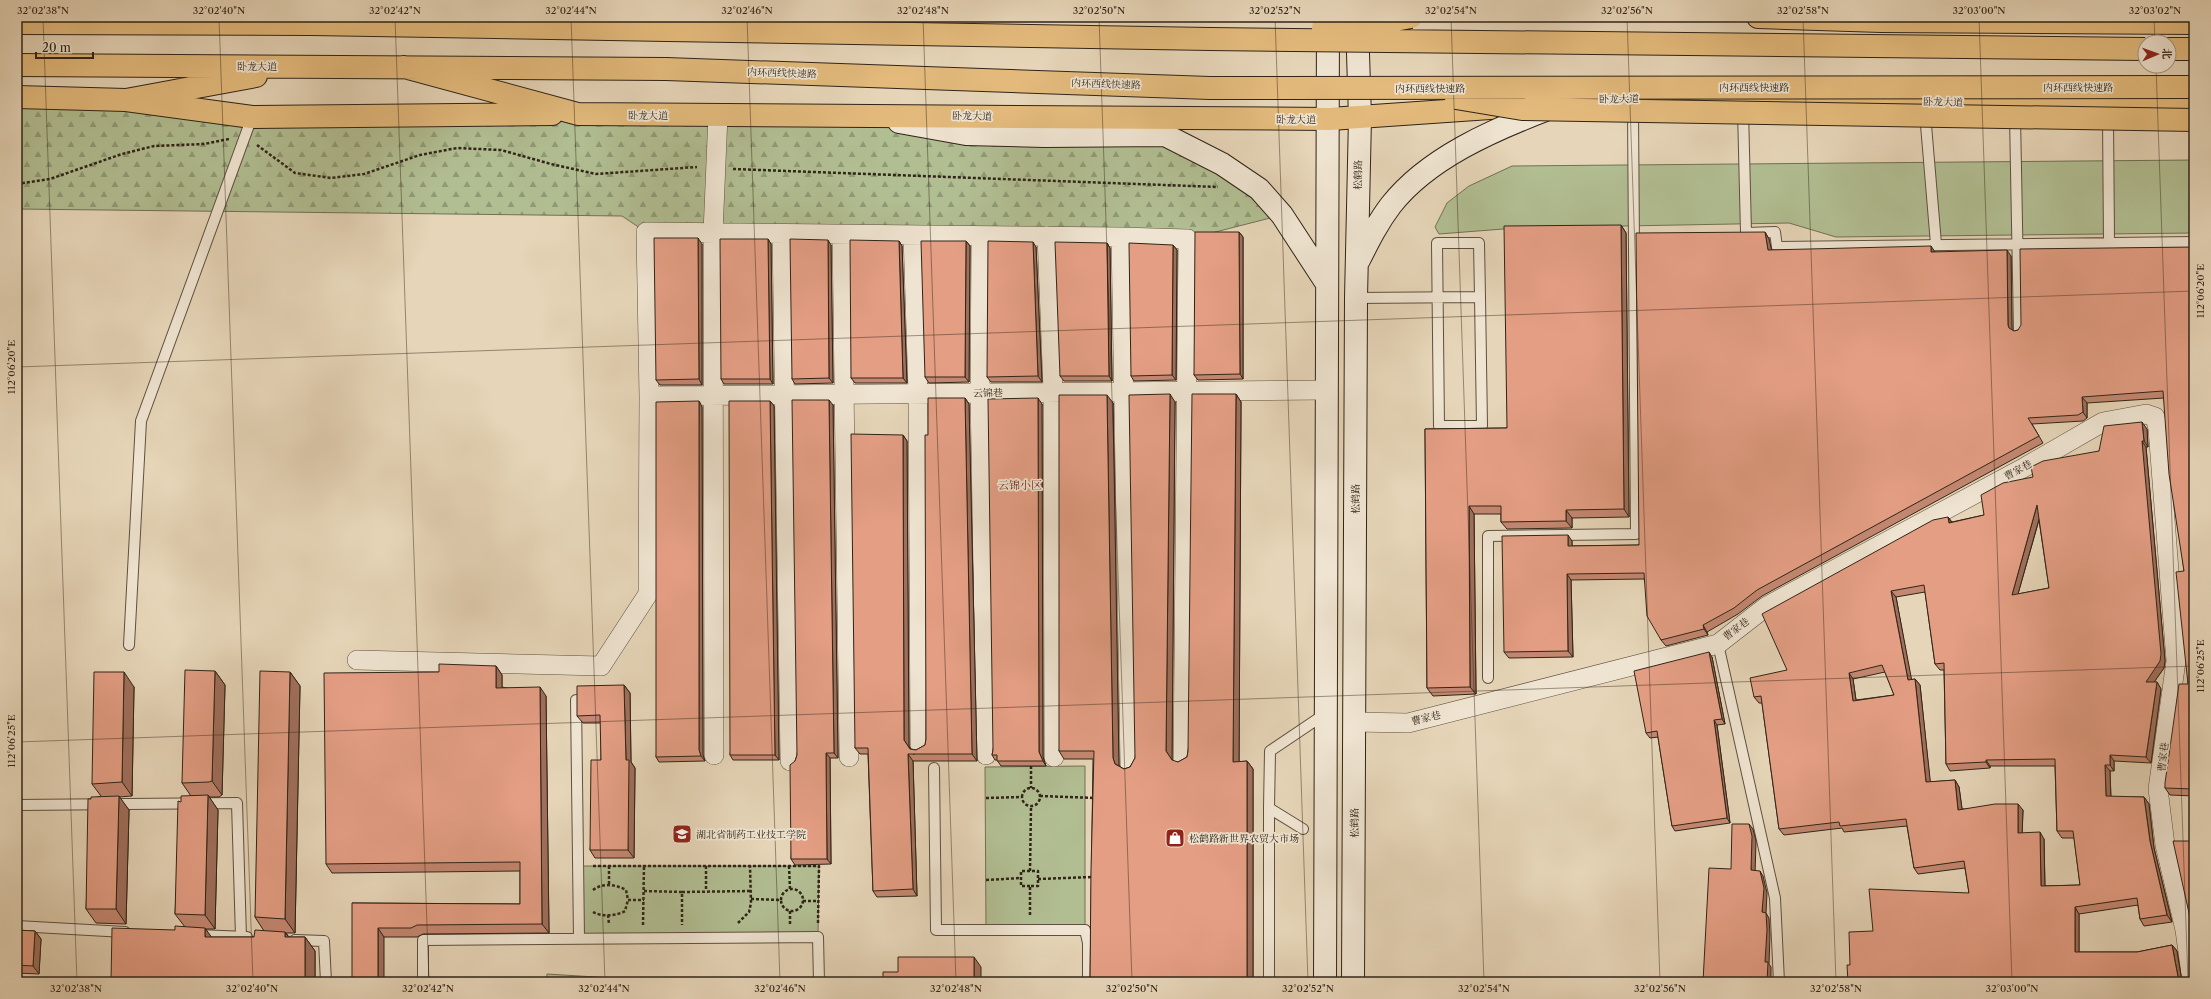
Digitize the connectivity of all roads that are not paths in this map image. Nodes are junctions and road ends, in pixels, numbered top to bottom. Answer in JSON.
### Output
{"nodes":[{"id":1,"x":283,"y":17,"type":"edge"},
{"id":2,"x":438,"y":17,"type":"edge"},
{"id":3,"x":1328,"y":17,"type":"edge"},
{"id":4,"x":1357,"y":17,"type":"edge"},
{"id":5,"x":1411,"y":17,"type":"edge"},
{"id":6,"x":1758,"y":17,"type":"edge"},
{"id":7,"x":1799,"y":18,"type":"edge"},
{"id":8,"x":17,"y":23,"type":"edge"},
{"id":9,"x":2194,"y":23,"type":"edge"},
{"id":10,"x":311,"y":24,"type":"junction"},
{"id":11,"x":406,"y":26,"type":"junction"},
{"id":12,"x":1210,"y":40,"type":"junction"},
{"id":13,"x":2137,"y":49,"type":"edge"},
{"id":14,"x":2177,"y":49,"type":"edge"},
{"id":15,"x":2194,"y":49,"type":"edge"},
{"id":16,"x":17,"y":65,"type":"edge"},
{"id":17,"x":312,"y":66,"type":"junction"},
{"id":18,"x":404,"y":67,"type":"junction"},
{"id":19,"x":666,"y":69,"type":"joint"},
{"id":20,"x":2194,"y":87,"type":"edge"},
{"id":21,"x":1210,"y":88,"type":"junction"},
{"id":22,"x":17,"y":97,"type":"edge"},
{"id":23,"x":1623,"y":98,"type":"junction"},
{"id":24,"x":126,"y":100,"type":"junction"},
{"id":25,"x":1742,"y":100,"type":"junction"},
{"id":26,"x":1924,"y":102,"type":"junction"},
{"id":27,"x":2108,"y":105,"type":"junction"},
{"id":28,"x":2194,"y":107,"type":"edge"},
{"id":29,"x":2015,"y":110,"type":"junction"},
{"id":30,"x":578,"y":114,"type":"junction"},
{"id":31,"x":718,"y":115,"type":"junction"},
{"id":32,"x":858,"y":115,"type":"junction"},
{"id":33,"x":1360,"y":118,"type":"junction"},
{"id":34,"x":1330,"y":119,"type":"junction"},
{"id":35,"x":2194,"y":120,"type":"edge"},
{"id":36,"x":248,"y":126,"type":"junction"},
{"id":37,"x":713,"y":233,"type":"junction"},
{"id":38,"x":782,"y":235,"type":"junction"},
{"id":39,"x":842,"y":236,"type":"junction"},
{"id":40,"x":913,"y":236,"type":"junction"},
{"id":41,"x":981,"y":236,"type":"junction"},
{"id":42,"x":1047,"y":236,"type":"junction"},
{"id":43,"x":1120,"y":237,"type":"junction"},
{"id":44,"x":2109,"y":242,"type":"junction"},
{"id":45,"x":2194,"y":242,"type":"edge"},
{"id":46,"x":1936,"y":244,"type":"junction"},
{"id":47,"x":2017,"y":244,"type":"junction"},
{"id":48,"x":1356,"y":264,"type":"junction"},
{"id":49,"x":1327,"y":284,"type":"junction"},
{"id":50,"x":1480,"y":297,"type":"junction"},
{"id":51,"x":1356,"y":298,"type":"junction"},
{"id":52,"x":1438,"y":298,"type":"junction"},
{"id":53,"x":2019,"y":331,"type":"edge"},
{"id":54,"x":1327,"y":390,"type":"junction"},
{"id":55,"x":1186,"y":391,"type":"junction"},
{"id":56,"x":1053,"y":392,"type":"junction"},
{"id":57,"x":1124,"y":392,"type":"junction"},
{"id":58,"x":980,"y":393,"type":"junction"},
{"id":59,"x":846,"y":394,"type":"junction"},
{"id":60,"x":918,"y":394,"type":"junction"},
{"id":61,"x":714,"y":395,"type":"junction"},
{"id":62,"x":785,"y":395,"type":"junction"},
{"id":63,"x":649,"y":396,"type":"junction"},
{"id":64,"x":1718,"y":644,"type":"junction"},
{"id":65,"x":130,"y":645,"type":"dead end"},
{"id":66,"x":357,"y":660,"type":"dead end"},
{"id":67,"x":1488,"y":678,"type":"dead end"},
{"id":68,"x":576,"y":700,"type":"edge"},
{"id":69,"x":1326,"y":713,"type":"junction"},
{"id":70,"x":1354,"y":722,"type":"junction"},
{"id":71,"x":920,"y":746,"type":"edge"},
{"id":72,"x":714,"y":755,"type":"dead end"},
{"id":73,"x":986,"y":755,"type":"dead end"},
{"id":74,"x":849,"y":757,"type":"dead end"},
{"id":75,"x":1054,"y":757,"type":"dead end"},
{"id":76,"x":1184,"y":759,"type":"edge"},
{"id":77,"x":790,"y":761,"type":"dead end"},
{"id":78,"x":1130,"y":766,"type":"edge"},
{"id":79,"x":934,"y":768,"type":"dead end"},
{"id":80,"x":17,"y":805,"type":"edge"},
{"id":81,"x":1269,"y":808,"type":"junction"},
{"id":82,"x":1303,"y":829,"type":"dead end"},
{"id":83,"x":17,"y":926,"type":"edge"},
{"id":84,"x":133,"y":932,"type":"edge"},
{"id":85,"x":187,"y":934,"type":"edge"},
{"id":86,"x":241,"y":937,"type":"junction"},
{"id":87,"x":256,"y":938,"type":"edge"},
{"id":88,"x":579,"y":938,"type":"junction"},
{"id":89,"x":286,"y":939,"type":"edge"},
{"id":90,"x":326,"y":982,"type":"edge"},
{"id":91,"x":423,"y":982,"type":"edge"},
{"id":92,"x":819,"y":982,"type":"edge"},
{"id":93,"x":1088,"y":982,"type":"edge"},
{"id":94,"x":1269,"y":982,"type":"edge"},
{"id":95,"x":1325,"y":982,"type":"edge"},
{"id":96,"x":1353,"y":982,"type":"edge"},
{"id":97,"x":1779,"y":982,"type":"edge"},
{"id":98,"x":2192,"y":982,"type":"edge"}],
"edges":[{"from":1,"to":10,"type":"highway"},
{"from":2,"to":11,"type":"highway"},
{"from":3,"to":34,"type":"main road"},
{"from":4,"to":33,"type":"main road","name":"松鹤路"},
{"from":5,"to":12,"type":"highway","bridge":true},
{"from":6,"to":7,"type":"highway"},
{"from":7,"to":9,"type":"highway"},
{"from":8,"to":10,"type":"highway"},
{"from":10,"to":11,"type":"highway"},
{"from":11,"to":12,"type":"highway","bridge":true},
{"from":12,"to":13,"type":"highway","bridge":true},
{"from":14,"to":15,"type":"highway"},
{"from":16,"to":17,"type":"highway","name":"卧龙大道"},
{"from":17,"to":18,"type":"highway","name":"卧龙大道"},
{"from":17,"to":24,"type":"highway"},
{"from":18,"to":19,"type":"highway","name":"卧龙大道"},
{"from":18,"to":30,"type":"highway","name":"卧龙大道"},
{"from":19,"to":21,"type":"highway","name":"内环西线快速路","bridge":true},
{"from":20,"to":21,"type":"highway","name":"内环西线快速路","bridge":true},
{"from":21,"to":29,"type":"highway","bridge":true},
{"from":22,"to":24,"type":"highway"},
{"from":23,"to":25,"type":"highway","name":"卧龙大道"},
{"from":23,"to":33,"type":"highway","name":"卧龙大道"},
{"from":23,"to":48,"type":"main road"},
{"from":23,"to":67,"type":"lane"},
{"from":24,"to":36,"type":"highway"},
{"from":25,"to":26,"type":"highway","name":"卧龙大道"},
{"from":25,"to":46,"type":"lane"},
{"from":26,"to":29,"type":"highway","name":"卧龙大道"},
{"from":26,"to":46,"type":"lane"},
{"from":27,"to":28,"type":"highway","name":"卧龙大道"},
{"from":27,"to":29,"type":"highway","name":"卧龙大道"},
{"from":27,"to":44,"type":"lane"},
{"from":29,"to":35,"type":"highway","bridge":true},
{"from":29,"to":47,"type":"lane"},
{"from":30,"to":31,"type":"highway","name":"卧龙大道"},
{"from":30,"to":36,"type":"highway"},
{"from":31,"to":32,"type":"highway","name":"卧龙大道"},
{"from":31,"to":37,"type":"street"},
{"from":32,"to":34,"type":"highway","name":"卧龙大道"},
{"from":32,"to":49,"type":"main road"},
{"from":33,"to":34,"type":"highway","name":"卧龙大道"},
{"from":33,"to":48,"type":"main road","name":"松鹤路"},
{"from":34,"to":49,"type":"main road"},
{"from":36,"to":65,"type":"lane"},
{"from":37,"to":38,"type":"street"},
{"from":37,"to":61,"type":"street"},
{"from":37,"to":63,"type":"street"},
{"from":38,"to":39,"type":"street"},
{"from":38,"to":62,"type":"street"},
{"from":39,"to":40,"type":"street"},
{"from":39,"to":59,"type":"street"},
{"from":40,"to":41,"type":"street"},
{"from":40,"to":60,"type":"street"},
{"from":41,"to":42,"type":"street"},
{"from":41,"to":58,"type":"street"},
{"from":42,"to":43,"type":"street"},
{"from":42,"to":56,"type":"street"},
{"from":43,"to":55,"type":"street"},
{"from":43,"to":57,"type":"street"},
{"from":44,"to":45,"type":"lane"},
{"from":44,"to":47,"type":"lane"},
{"from":46,"to":47,"type":"lane"},
{"from":47,"to":53,"type":"lane"},
{"from":48,"to":51,"type":"main road","name":"松鹤路"},
{"from":49,"to":54,"type":"main road"},
{"from":50,"to":52,"type":"lane"},
{"from":50,"to":52,"type":"lane"},
{"from":50,"to":52,"type":"lane"},
{"from":51,"to":52,"type":"lane"},
{"from":51,"to":70,"type":"main road","name":"松鹤路"},
{"from":54,"to":55,"type":"street","name":"云锦巷"},
{"from":54,"to":69,"type":"main road"},
{"from":55,"to":57,"type":"street","name":"云锦巷"},
{"from":55,"to":76,"type":"street"},
{"from":56,"to":57,"type":"street","name":"云锦巷"},
{"from":56,"to":58,"type":"street","name":"云锦巷"},
{"from":56,"to":75,"type":"street"},
{"from":57,"to":78,"type":"street"},
{"from":58,"to":60,"type":"street","name":"云锦巷"},
{"from":58,"to":73,"type":"street"},
{"from":59,"to":60,"type":"street","name":"云锦巷"},
{"from":59,"to":62,"type":"street","name":"云锦巷"},
{"from":59,"to":74,"type":"street"},
{"from":60,"to":71,"type":"street"},
{"from":61,"to":62,"type":"street","name":"云锦巷"},
{"from":61,"to":63,"type":"street","name":"云锦巷"},
{"from":61,"to":72,"type":"street"},
{"from":62,"to":77,"type":"street"},
{"from":63,"to":66,"type":"street"},
{"from":64,"to":70,"type":"street","name":"曹家巷"},
{"from":64,"to":97,"type":"lane"},
{"from":64,"to":98,"type":"street","name":"曹家巷"},
{"from":68,"to":88,"type":"lane"},
{"from":69,"to":81,"type":"lane"},
{"from":69,"to":95,"type":"main road"},
{"from":70,"to":96,"type":"main road","name":"松鹤路"},
{"from":79,"to":93,"type":"lane"},
{"from":80,"to":86,"type":"lane"},
{"from":81,"to":82,"type":"lane"},
{"from":81,"to":94,"type":"lane"},
{"from":83,"to":84,"type":"lane"},
{"from":85,"to":86,"type":"lane"},
{"from":86,"to":87,"type":"lane"},
{"from":88,"to":91,"type":"lane"},
{"from":88,"to":92,"type":"lane"},
{"from":89,"to":90,"type":"lane"}]}
